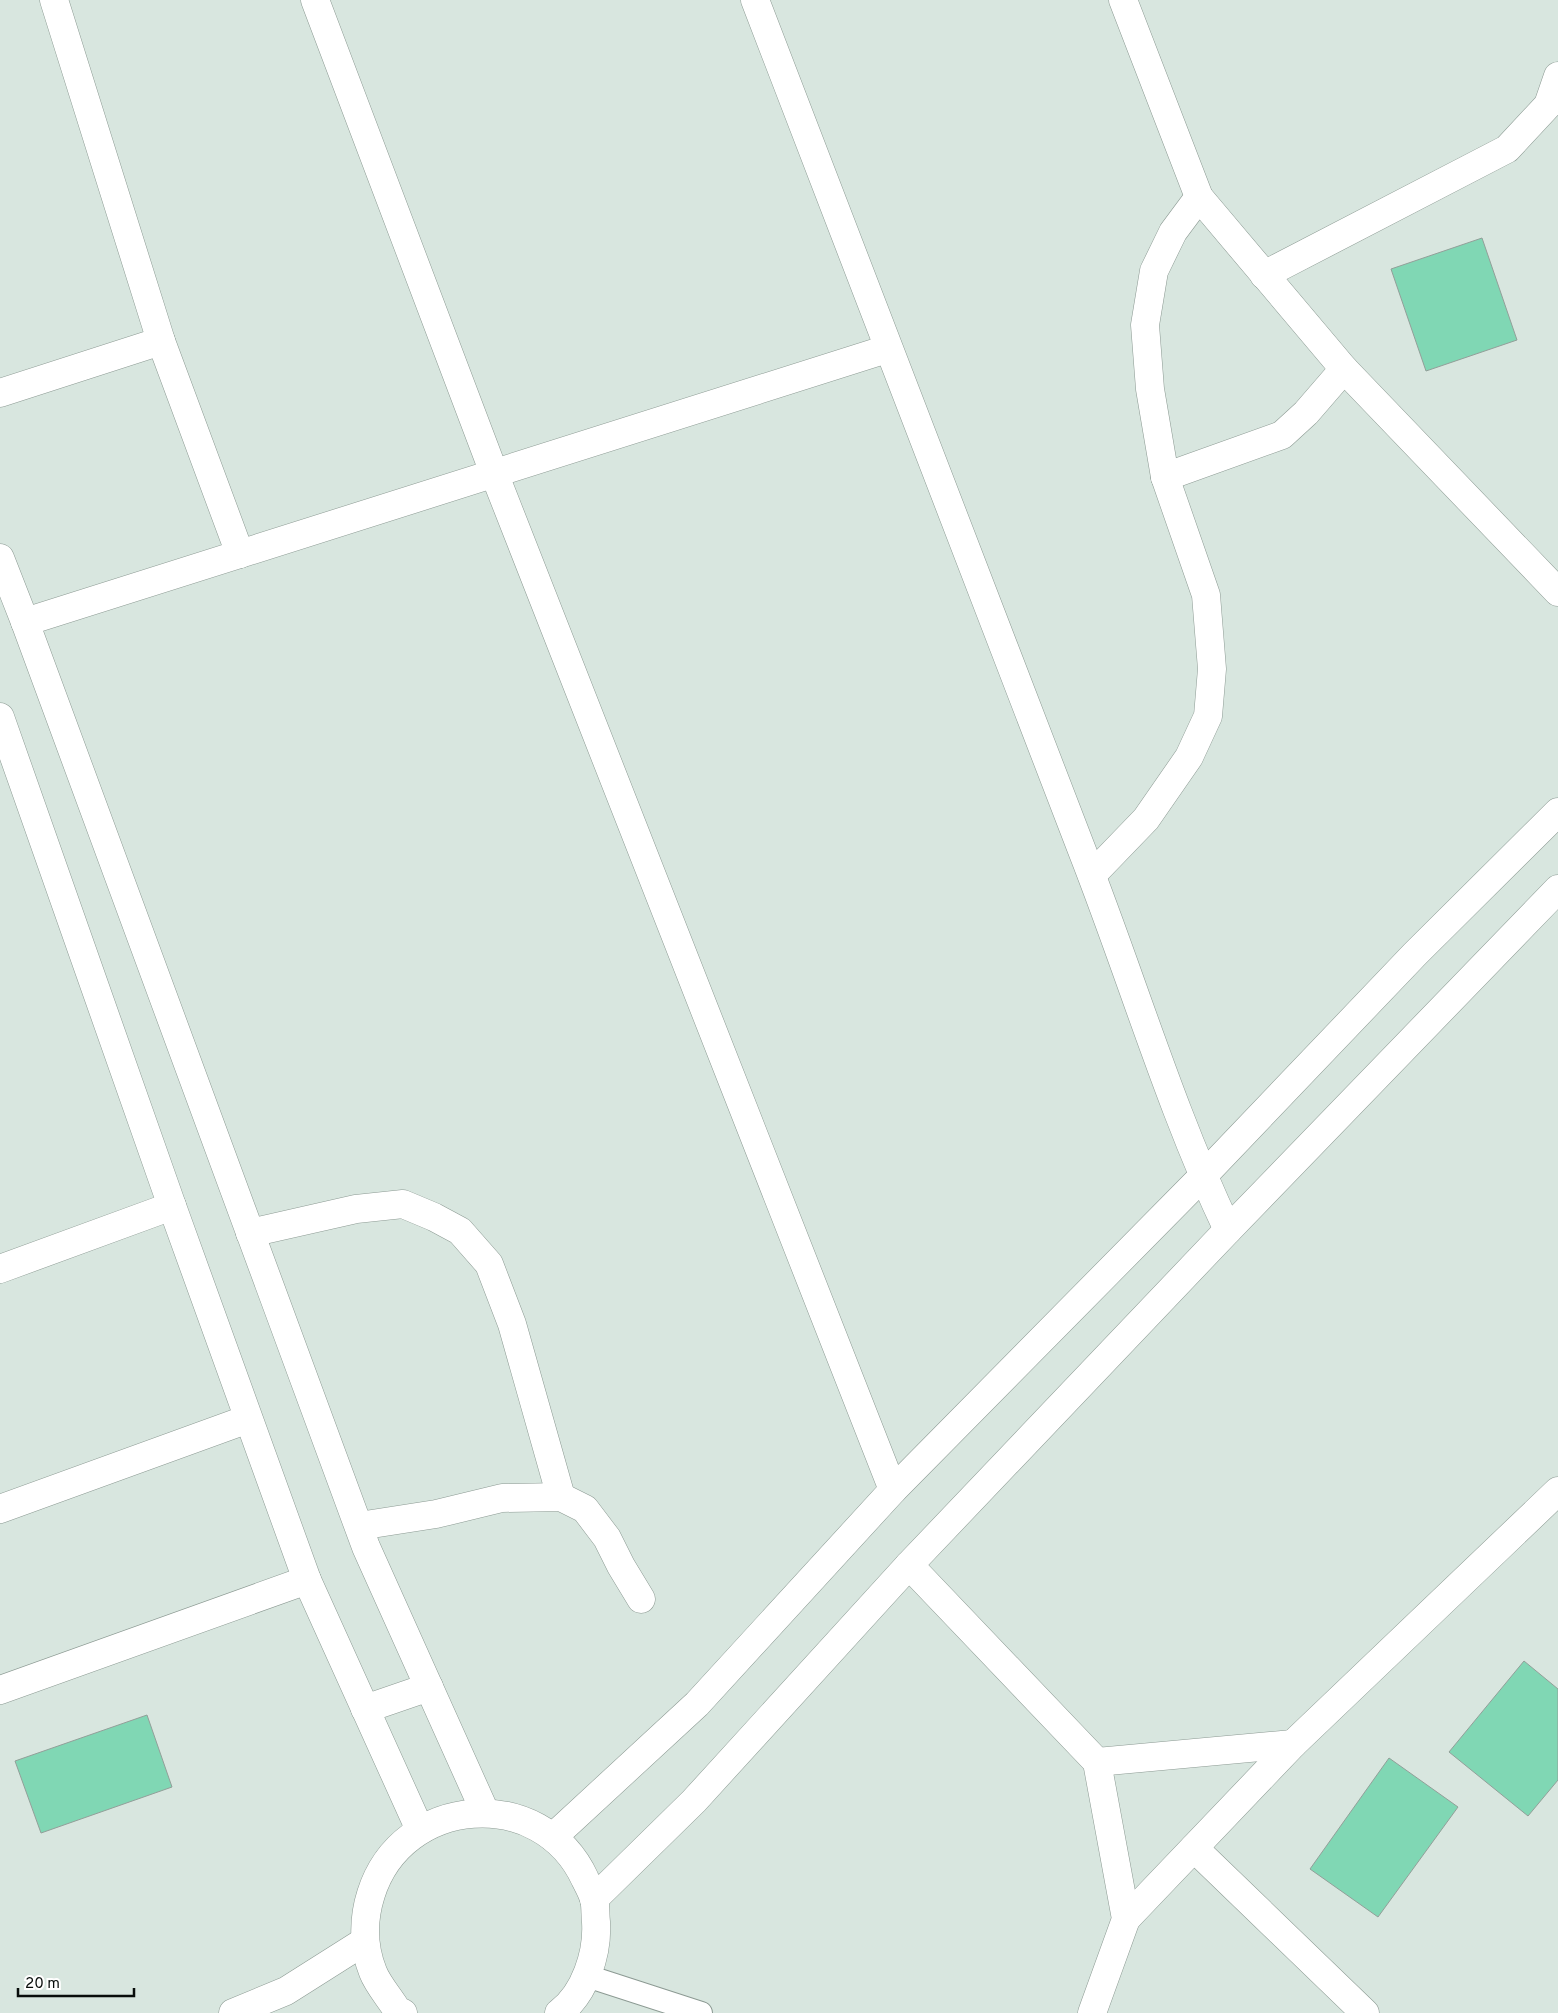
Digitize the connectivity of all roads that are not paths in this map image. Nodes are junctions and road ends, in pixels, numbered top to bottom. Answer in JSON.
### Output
{"nodes":[{"id":1,"x":54,"y":0,"type":"edge"},
{"id":2,"x":315,"y":0,"type":"edge"},
{"id":3,"x":755,"y":0,"type":"edge"},
{"id":4,"x":1123,"y":0,"type":"edge"},
{"id":5,"x":1558,"y":76,"type":"edge"},
{"id":6,"x":1199,"y":197,"type":"junction"},
{"id":7,"x":1264,"y":275,"type":"junction"},
{"id":8,"x":161,"y":341,"type":"junction"},
{"id":9,"x":887,"y":349,"type":"junction"},
{"id":10,"x":1344,"y":369,"type":"junction"},
{"id":11,"x":0,"y":394,"type":"edge"},
{"id":12,"x":494,"y":473,"type":"junction"},
{"id":13,"x":1165,"y":478,"type":"junction"},
{"id":14,"x":240,"y":554,"type":"junction"},
{"id":15,"x":0,"y":558,"type":"edge"},
{"id":16,"x":1558,"y":592,"type":"edge"},
{"id":17,"x":25,"y":622,"type":"junction"},
{"id":18,"x":0,"y":717,"type":"edge"},
{"id":19,"x":1558,"y":812,"type":"edge"},
{"id":20,"x":1092,"y":875,"type":"junction"},
{"id":21,"x":1558,"y":889,"type":"edge"},
{"id":22,"x":1203,"y":1176,"type":"junction"},
{"id":23,"x":172,"y":1206,"type":"junction"},
{"id":24,"x":1228,"y":1230,"type":"junction"},
{"id":25,"x":250,"y":1233,"type":"junction"},
{"id":26,"x":0,"y":1268,"type":"edge"},
{"id":27,"x":248,"y":1419,"type":"junction"},
{"id":28,"x":893,"y":1490,"type":"junction"},
{"id":29,"x":1558,"y":1491,"type":"edge"},
{"id":30,"x":561,"y":1497,"type":"junction"},
{"id":31,"x":0,"y":1509,"type":"edge"},
{"id":32,"x":359,"y":1526,"type":"junction"},
{"id":33,"x":910,"y":1565,"type":"junction"},
{"id":34,"x":306,"y":1580,"type":"junction"},
{"id":35,"x":640,"y":1599,"type":"dead end"},
{"id":36,"x":428,"y":1687,"type":"junction"},
{"id":37,"x":0,"y":1690,"type":"edge"},
{"id":38,"x":365,"y":1709,"type":"junction"},
{"id":39,"x":1292,"y":1744,"type":"junction"},
{"id":40,"x":1097,"y":1762,"type":"junction"},
{"id":41,"x":485,"y":1812,"type":"junction"},
{"id":42,"x":420,"y":1830,"type":"junction"},
{"id":43,"x":553,"y":1837,"type":"junction"},
{"id":44,"x":1194,"y":1848,"type":"junction"},
{"id":45,"x":594,"y":1899,"type":"junction"},
{"id":46,"x":1126,"y":1919,"type":"junction"},
{"id":47,"x":365,"y":1941,"type":"junction"},
{"id":48,"x":587,"y":1976,"type":"junction"},
{"id":49,"x":396,"y":2012,"type":"edge"},
{"id":50,"x":233,"y":2013,"type":"edge"},
{"id":51,"x":559,"y":2013,"type":"edge"},
{"id":52,"x":701,"y":2013,"type":"edge"},
{"id":53,"x":1092,"y":2013,"type":"edge"},
{"id":54,"x":1365,"y":2013,"type":"edge"}],
"edges":[{"from":1,"to":8,"type":"street"},
{"from":2,"to":12,"type":"street"},
{"from":3,"to":9,"type":"street"},
{"from":4,"to":6,"type":"street"},
{"from":5,"to":7,"type":"street"},
{"from":6,"to":7,"type":"street"},
{"from":6,"to":13,"type":"street"},
{"from":7,"to":10,"type":"street"},
{"from":8,"to":11,"type":"street"},
{"from":8,"to":14,"type":"street"},
{"from":9,"to":12,"type":"street"},
{"from":9,"to":20,"type":"street"},
{"from":10,"to":13,"type":"street"},
{"from":10,"to":16,"type":"street"},
{"from":12,"to":14,"type":"street"},
{"from":12,"to":28,"type":"street"},
{"from":13,"to":20,"type":"street"},
{"from":14,"to":17,"type":"street"},
{"from":15,"to":17,"type":"street"},
{"from":17,"to":25,"type":"street"},
{"from":18,"to":23,"type":"street"},
{"from":19,"to":22,"type":"street"},
{"from":20,"to":22,"type":"street"},
{"from":21,"to":24,"type":"street"},
{"from":22,"to":24,"type":"street"},
{"from":22,"to":28,"type":"street"},
{"from":23,"to":26,"type":"street"},
{"from":23,"to":27,"type":"street"},
{"from":24,"to":33,"type":"street"},
{"from":25,"to":30,"type":"street"},
{"from":25,"to":32,"type":"street"},
{"from":27,"to":31,"type":"street"},
{"from":27,"to":34,"type":"street"},
{"from":28,"to":43,"type":"street"},
{"from":29,"to":39,"type":"street"},
{"from":30,"to":32,"type":"street"},
{"from":30,"to":35,"type":"street"},
{"from":32,"to":36,"type":"street"},
{"from":33,"to":40,"type":"street"},
{"from":33,"to":45,"type":"street"},
{"from":34,"to":37,"type":"street"},
{"from":34,"to":38,"type":"street"},
{"from":36,"to":38,"type":"street"},
{"from":36,"to":41,"type":"street"},
{"from":38,"to":42,"type":"street"},
{"from":39,"to":40,"type":"street"},
{"from":39,"to":44,"type":"street"},
{"from":40,"to":46,"type":"street"},
{"from":41,"to":42,"type":"street"},
{"from":41,"to":43,"type":"street"},
{"from":42,"to":47,"type":"street"},
{"from":43,"to":45,"type":"street"},
{"from":44,"to":46,"type":"street"},
{"from":44,"to":54,"type":"street"},
{"from":45,"to":48,"type":"street"},
{"from":46,"to":53,"type":"street"},
{"from":47,"to":49,"type":"street"},
{"from":47,"to":50,"type":"street"},
{"from":48,"to":51,"type":"street"},
{"from":48,"to":52,"type":"lane"}]}
